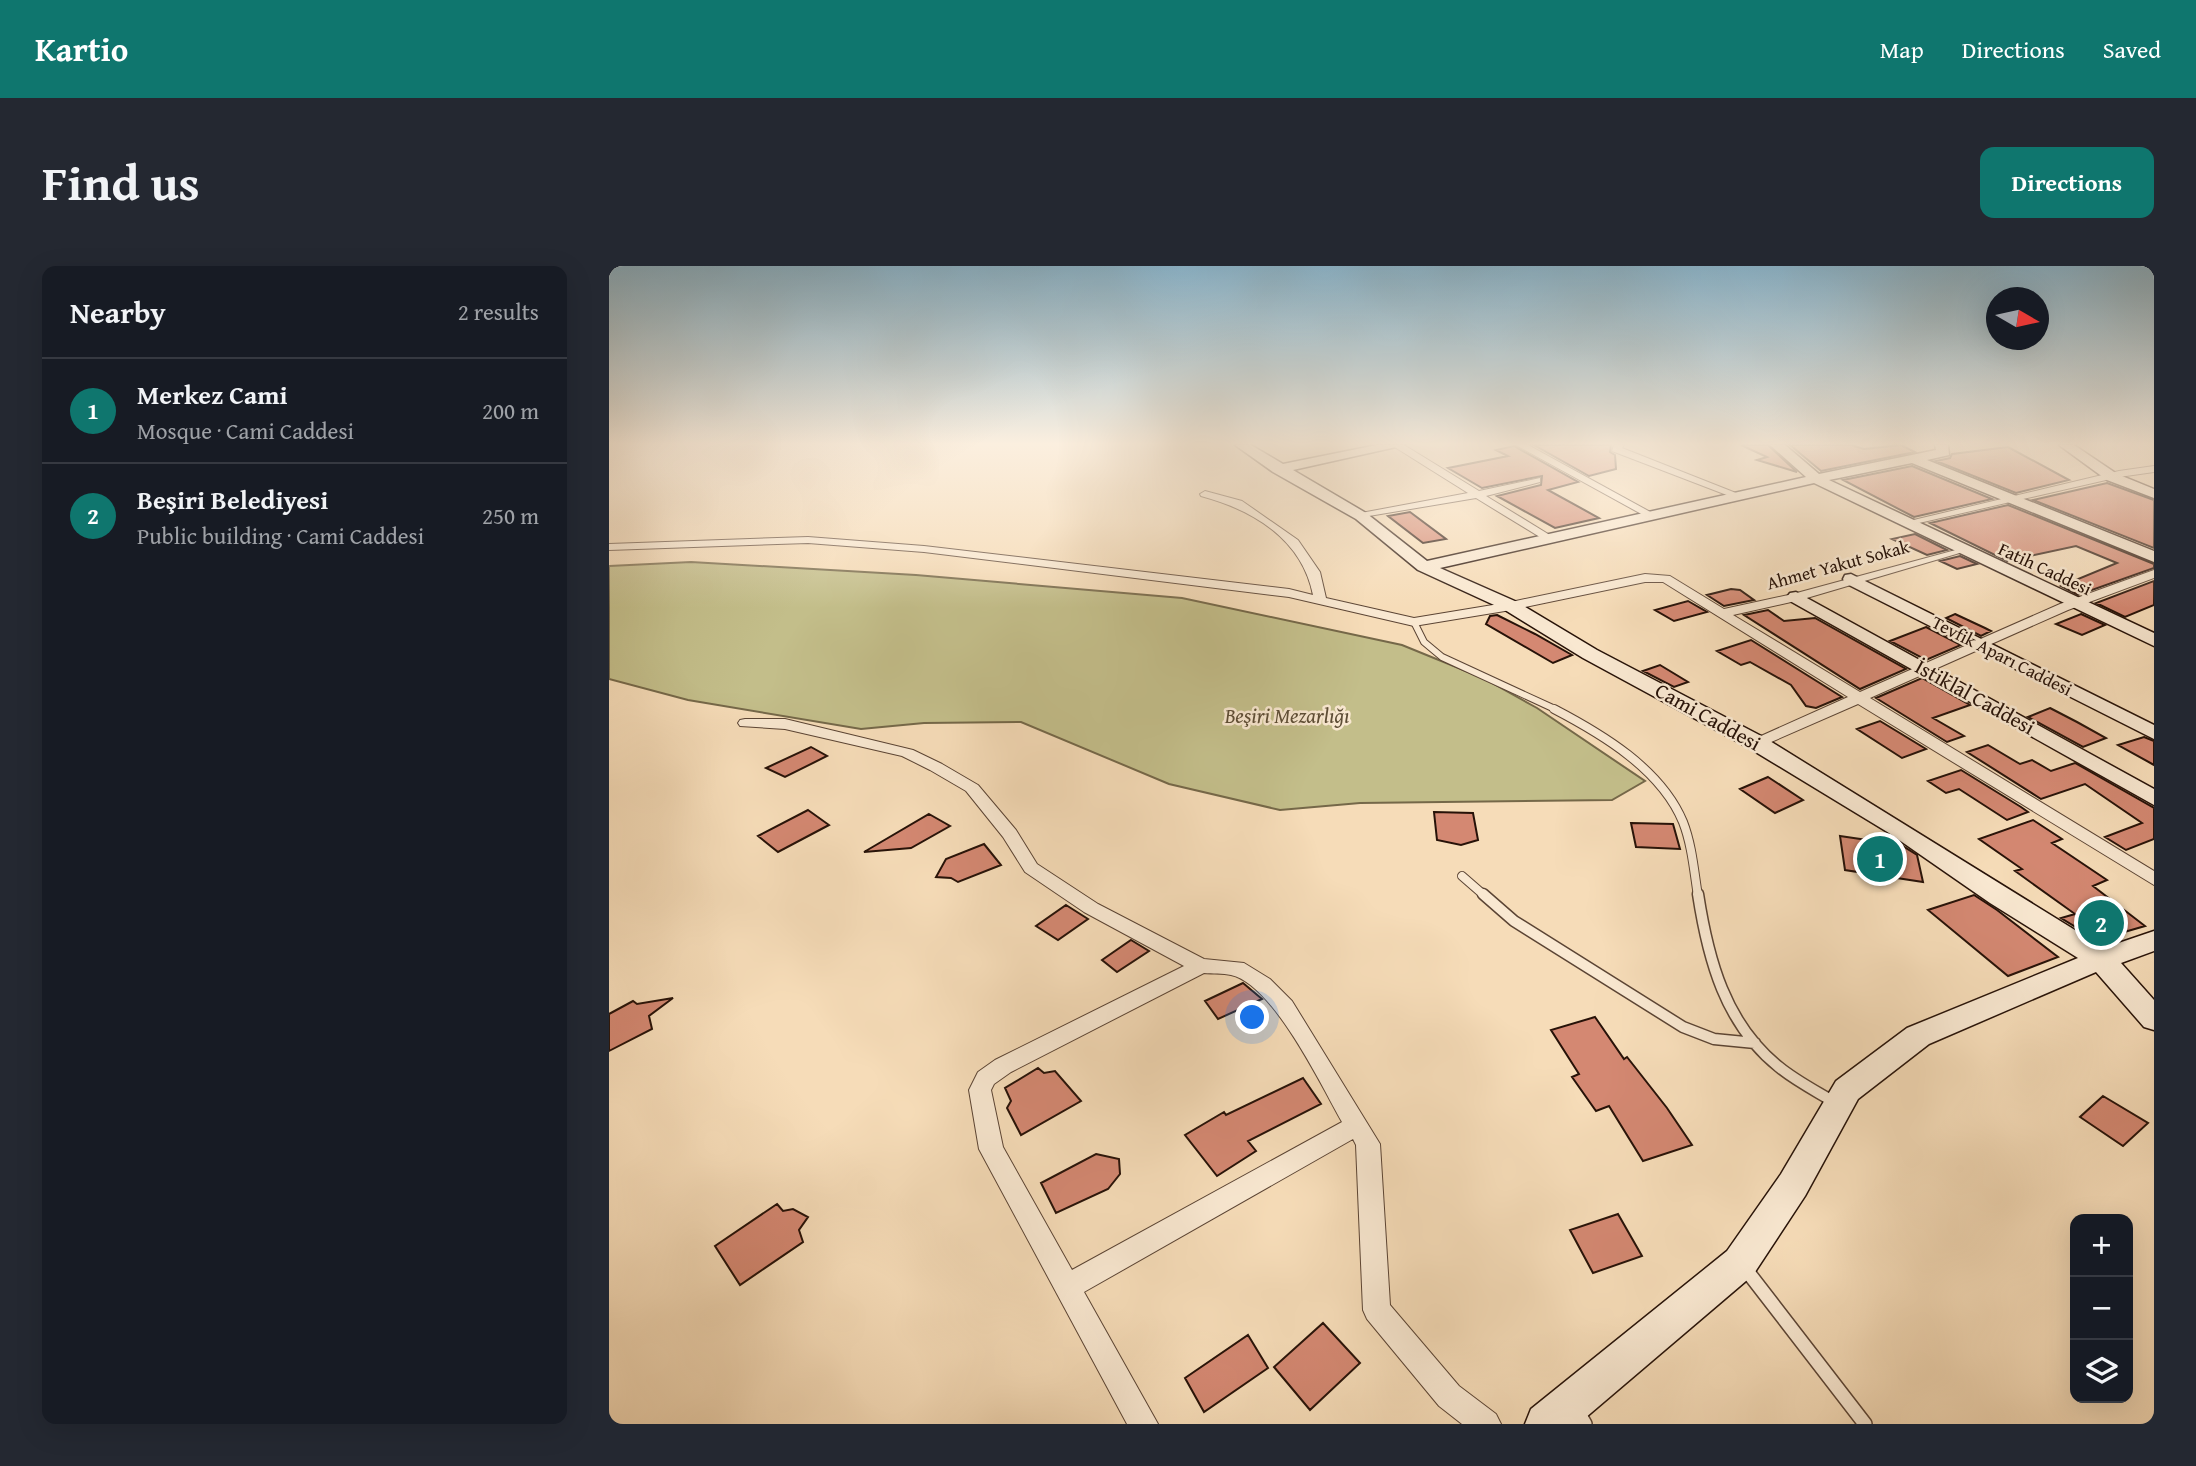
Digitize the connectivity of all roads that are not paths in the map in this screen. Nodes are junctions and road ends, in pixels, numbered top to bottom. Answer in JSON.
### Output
{"nodes":[{"id":1,"x":1223,"y":499,"type":"edge"},
{"id":2,"x":1331,"y":499,"type":"edge"},
{"id":3,"x":1454,"y":499,"type":"edge"},
{"id":4,"x":1483,"y":499,"type":"edge"},
{"id":5,"x":1621,"y":499,"type":"edge"},
{"id":6,"x":1718,"y":499,"type":"edge"},
{"id":7,"x":1857,"y":499,"type":"edge"},
{"id":8,"x":2012,"y":499,"type":"joint"},
{"id":9,"x":1649,"y":514,"type":"junction"},
{"id":10,"x":1361,"y":516,"type":"junction"},
{"id":11,"x":1906,"y":523,"type":"junction"},
{"id":12,"x":1547,"y":537,"type":"junction"},
{"id":13,"x":609,"y":547,"type":"edge"},
{"id":14,"x":1959,"y":550,"type":"junction"},
{"id":15,"x":2154,"y":557,"type":"edge"},
{"id":16,"x":1424,"y":567,"type":"junction"},
{"id":17,"x":2154,"y":574,"type":"edge"},
{"id":18,"x":1851,"y":579,"type":"junction"},
{"id":19,"x":1796,"y":597,"type":"junction"},
{"id":20,"x":1320,"y":601,"type":"junction"},
{"id":21,"x":2075,"y":604,"type":"junction"},
{"id":22,"x":1511,"y":606,"type":"junction"},
{"id":23,"x":1725,"y":613,"type":"junction"},
{"id":24,"x":1414,"y":622,"type":"junction"},
{"id":25,"x":2154,"y":640,"type":"edge"},
{"id":26,"x":1977,"y":645,"type":"junction"},
{"id":27,"x":1927,"y":670,"type":"junction"},
{"id":28,"x":1857,"y":697,"type":"junction"},
{"id":29,"x":745,"y":723,"type":"dead end"},
{"id":30,"x":2154,"y":733,"type":"edge"},
{"id":31,"x":1757,"y":743,"type":"junction"},
{"id":32,"x":2154,"y":798,"type":"edge"},
{"id":33,"x":1462,"y":876,"type":"dead end"},
{"id":34,"x":2154,"y":879,"type":"edge"},
{"id":35,"x":2154,"y":940,"type":"edge"},
{"id":36,"x":2154,"y":958,"type":"edge"},
{"id":37,"x":2101,"y":959,"type":"junction"},
{"id":38,"x":1201,"y":966,"type":"junction"},
{"id":39,"x":2154,"y":1019,"type":"edge"},
{"id":40,"x":1755,"y":1043,"type":"junction"},
{"id":41,"x":1839,"y":1105,"type":"junction"},
{"id":42,"x":1357,"y":1125,"type":"junction"},
{"id":43,"x":1740,"y":1264,"type":"junction"},
{"id":44,"x":1069,"y":1286,"type":"junction"},
{"id":45,"x":1579,"y":1413,"type":"edge"},
{"id":46,"x":1143,"y":1424,"type":"edge"},
{"id":47,"x":1486,"y":1424,"type":"edge"},
{"id":48,"x":1546,"y":1424,"type":"edge"},
{"id":49,"x":1865,"y":1424,"type":"edge"}],
"edges":[{"from":1,"to":20,"type":"street"},
{"from":2,"to":10,"type":"street","name":"Cami Caddesi"},
{"from":3,"to":10,"type":"street"},
{"from":4,"to":12,"type":"street"},
{"from":5,"to":9,"type":"street"},
{"from":6,"to":9,"type":"street"},
{"from":7,"to":11,"type":"street","name":"Fatih Caddesi"},
{"from":8,"to":11,"type":"street"},
{"from":8,"to":15,"type":"street"},
{"from":9,"to":12,"type":"street"},
{"from":10,"to":16,"type":"street","name":"Cami Caddesi"},
{"from":11,"to":14,"type":"street","name":"Fatih Caddesi"},
{"from":12,"to":16,"type":"street"},
{"from":13,"to":20,"type":"street"},
{"from":14,"to":18,"type":"street","name":"Ahmet Yakut Sokak"},
{"from":14,"to":21,"type":"street","name":"Fatih Caddesi"},
{"from":16,"to":22,"type":"street","name":"Cami Caddesi"},
{"from":17,"to":21,"type":"street"},
{"from":18,"to":19,"type":"street","name":"Ahmet Yakut Sokak"},
{"from":18,"to":26,"type":"street","name":"Tevfik Aparı Caddesi"},
{"from":19,"to":23,"type":"street","name":"Ahmet Yakut Sokak"},
{"from":19,"to":27,"type":"street","name":"İstiklal Caddesi"},
{"from":20,"to":24,"type":"street"},
{"from":21,"to":25,"type":"street","name":"Fatih Caddesi"},
{"from":21,"to":26,"type":"street"},
{"from":22,"to":23,"type":"street"},
{"from":22,"to":24,"type":"street"},
{"from":22,"to":31,"type":"street","name":"Cami Caddesi"},
{"from":23,"to":28,"type":"street"},
{"from":24,"to":40,"type":"lane"},
{"from":26,"to":27,"type":"street"},
{"from":26,"to":30,"type":"street","name":"Tevfik Aparı Caddesi"},
{"from":27,"to":28,"type":"street"},
{"from":27,"to":32,"type":"street","name":"İstiklal Caddesi"},
{"from":28,"to":31,"type":"street"},
{"from":28,"to":34,"type":"street"},
{"from":29,"to":38,"type":"street"},
{"from":31,"to":37,"type":"street","name":"Cami Caddesi"},
{"from":33,"to":40,"type":"lane"},
{"from":35,"to":37,"type":"street"},
{"from":36,"to":37,"type":"street"},
{"from":37,"to":39,"type":"street","name":"Cami Caddesi"},
{"from":37,"to":41,"type":"street"},
{"from":38,"to":42,"type":"street"},
{"from":38,"to":44,"type":"street"},
{"from":40,"to":41,"type":"lane"},
{"from":41,"to":43,"type":"street"},
{"from":42,"to":44,"type":"street"},
{"from":42,"to":47,"type":"street"},
{"from":43,"to":45,"type":"street"},
{"from":43,"to":49,"type":"lane"},
{"from":44,"to":46,"type":"street"},
{"from":45,"to":48,"type":"street"}]}
